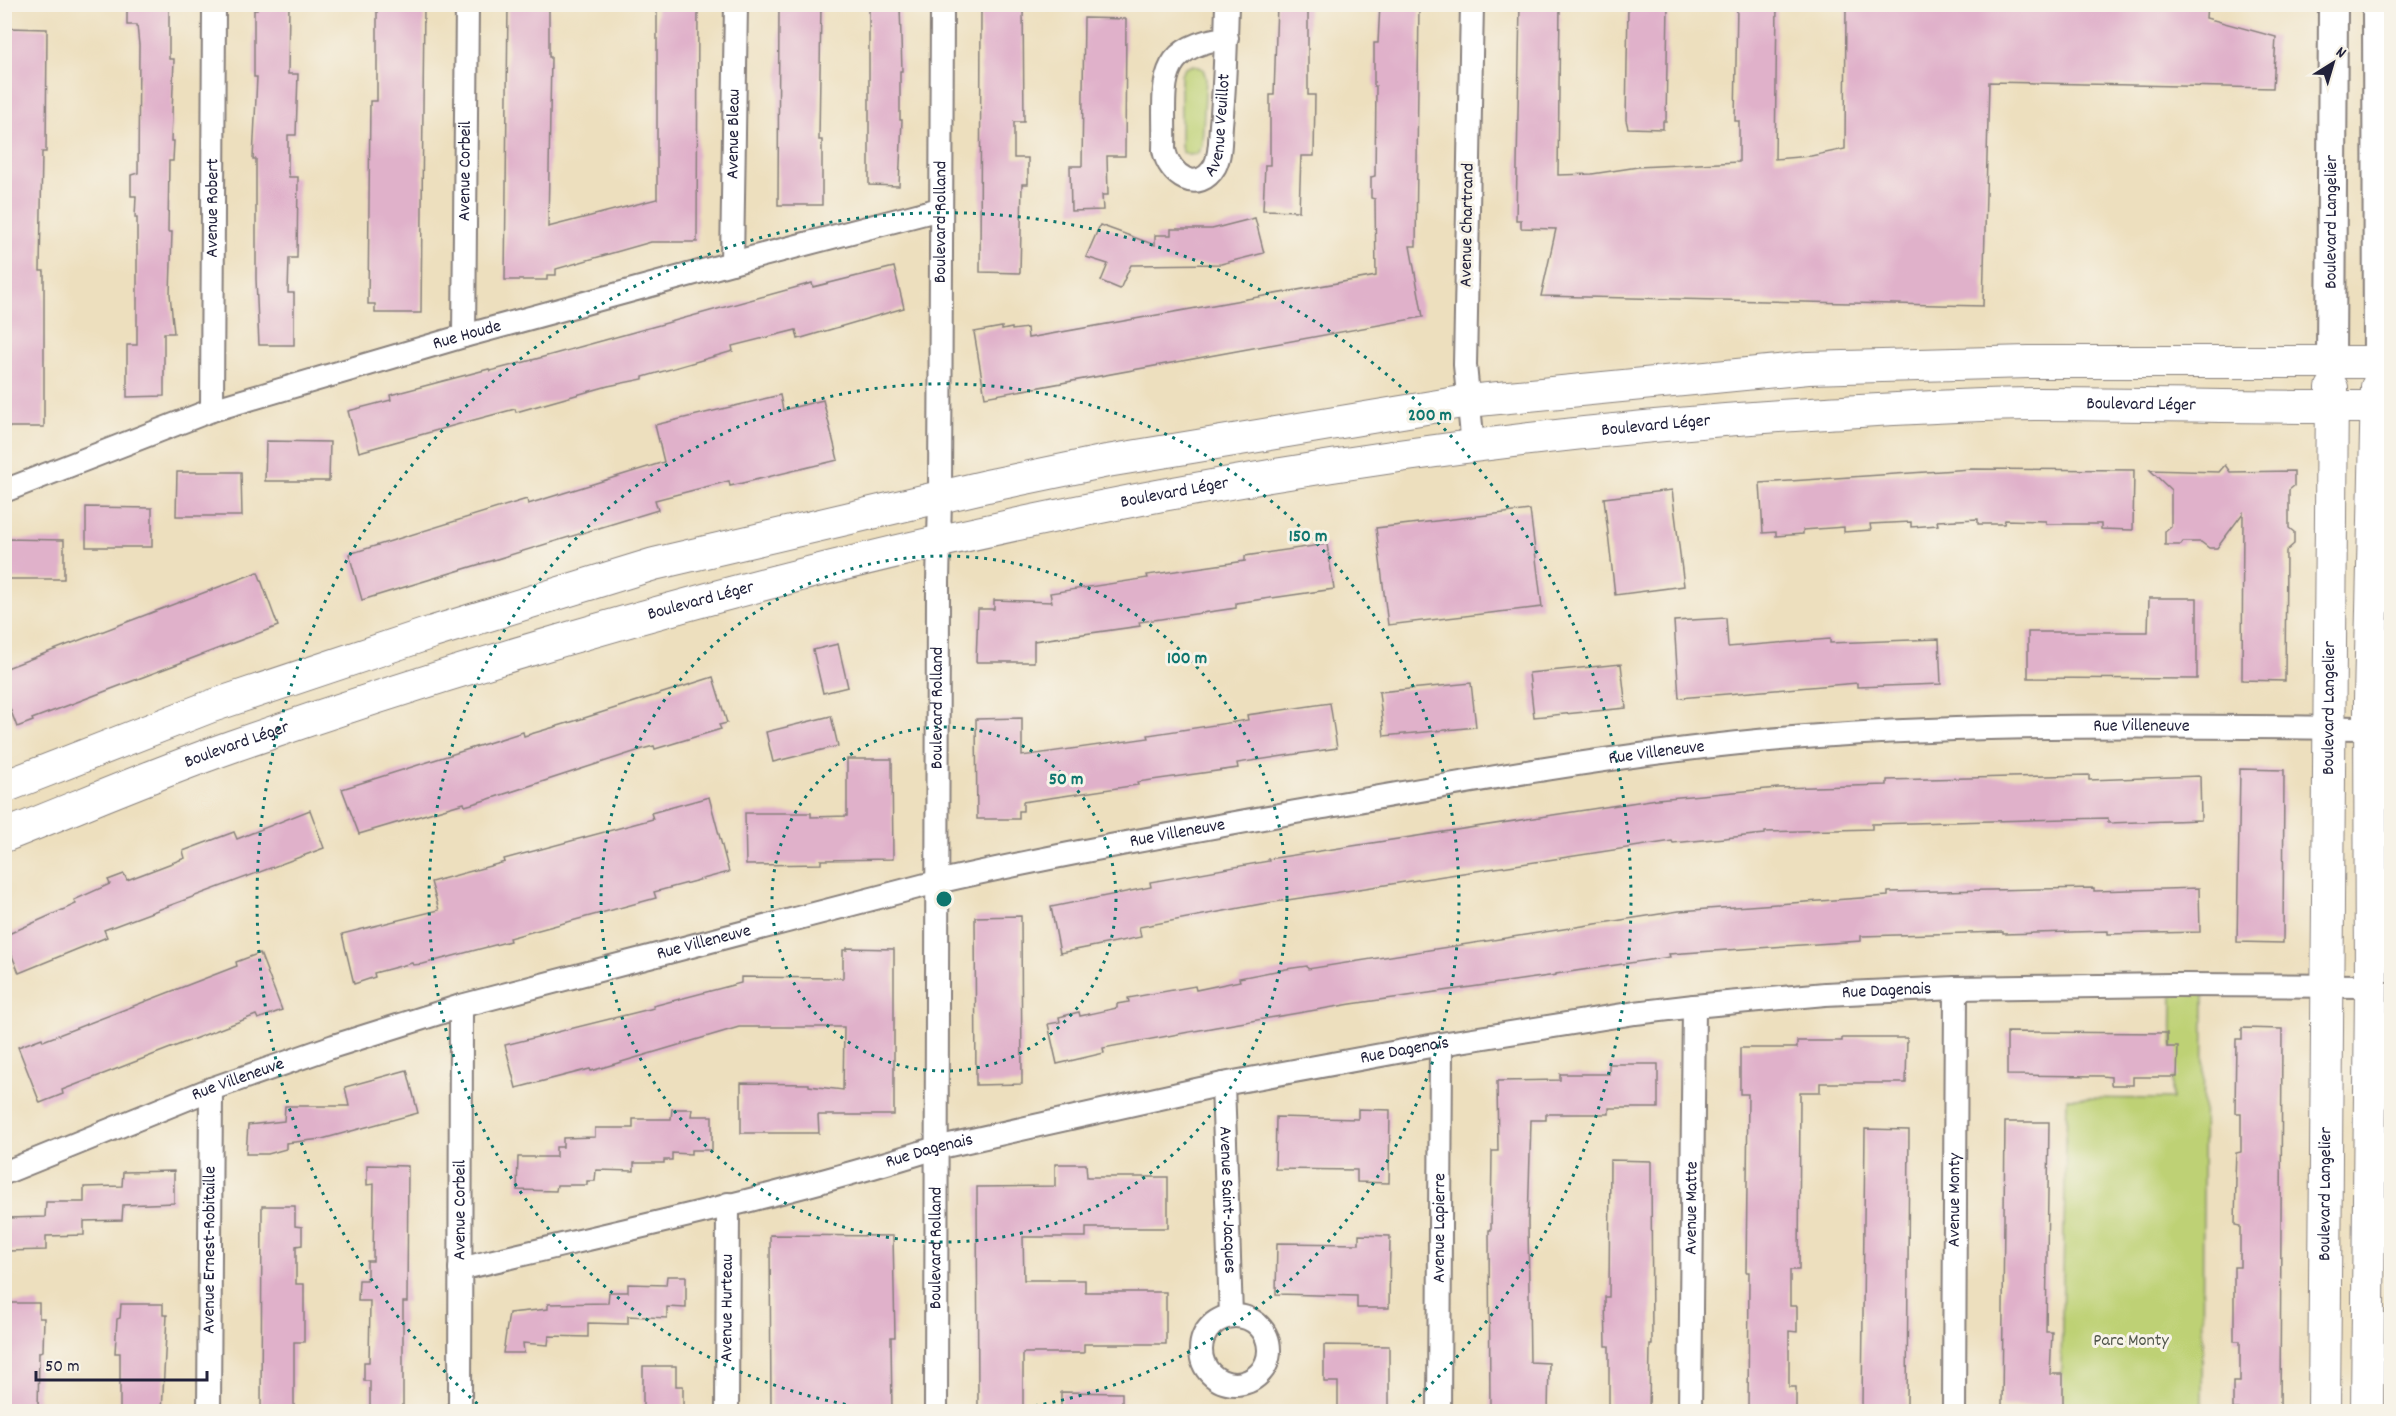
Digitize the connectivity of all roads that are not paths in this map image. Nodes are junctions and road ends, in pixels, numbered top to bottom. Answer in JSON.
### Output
{"nodes":[{"id":1,"x":214,"y":4,"type":"edge"},
{"id":2,"x":467,"y":4,"type":"edge"},
{"id":3,"x":736,"y":4,"type":"edge"},
{"id":4,"x":942,"y":4,"type":"edge"},
{"id":5,"x":1227,"y":4,"type":"edge"},
{"id":6,"x":1472,"y":4,"type":"edge"},
{"id":7,"x":2333,"y":4,"type":"edge"},
{"id":8,"x":2377,"y":4,"type":"edge"},
{"id":9,"x":1227,"y":38,"type":"junction"},
{"id":10,"x":940,"y":209,"type":"junction"},
{"id":11,"x":732,"y":262,"type":"junction"},
{"id":12,"x":464,"y":336,"type":"junction"},
{"id":13,"x":2029,"y":362,"type":"junction"},
{"id":14,"x":2385,"y":362,"type":"edge"},
{"id":15,"x":2331,"y":363,"type":"junction"},
{"id":16,"x":1468,"y":401,"type":"junction"},
{"id":17,"x":2028,"y":404,"type":"junction"},
{"id":18,"x":2332,"y":407,"type":"junction"},
{"id":19,"x":2384,"y":407,"type":"edge"},
{"id":20,"x":212,"y":411,"type":"junction"},
{"id":21,"x":1473,"y":446,"type":"junction"},
{"id":22,"x":4,"y":490,"type":"edge"},
{"id":23,"x":940,"y":498,"type":"junction"},
{"id":24,"x":939,"y":541,"type":"junction"},
{"id":25,"x":2330,"y":728,"type":"junction"},
{"id":26,"x":2381,"y":728,"type":"edge"},
{"id":27,"x":4,"y":787,"type":"edge"},
{"id":28,"x":4,"y":836,"type":"edge"},
{"id":29,"x":937,"y":882,"type":"junction"},
{"id":30,"x":2328,"y":986,"type":"junction"},
{"id":31,"x":2371,"y":986,"type":"junction"},
{"id":32,"x":1956,"y":988,"type":"junction"},
{"id":33,"x":461,"y":1006,"type":"junction"},
{"id":34,"x":1694,"y":1006,"type":"junction"},
{"id":35,"x":1441,"y":1044,"type":"junction"},
{"id":36,"x":1223,"y":1084,"type":"junction"},
{"id":37,"x":211,"y":1089,"type":"junction"},
{"id":38,"x":936,"y":1148,"type":"junction"},
{"id":39,"x":4,"y":1173,"type":"edge"},
{"id":40,"x":728,"y":1204,"type":"junction"},
{"id":41,"x":460,"y":1269,"type":"junction"},
{"id":42,"x":1231,"y":1315,"type":"dead end"},
{"id":43,"x":209,"y":1412,"type":"edge"},
{"id":44,"x":460,"y":1412,"type":"edge"},
{"id":45,"x":727,"y":1412,"type":"edge"},
{"id":46,"x":936,"y":1412,"type":"edge"},
{"id":47,"x":1439,"y":1412,"type":"edge"},
{"id":48,"x":1690,"y":1412,"type":"edge"},
{"id":49,"x":1954,"y":1412,"type":"edge"},
{"id":50,"x":2324,"y":1412,"type":"edge"},
{"id":51,"x":2367,"y":1412,"type":"edge"}],
"edges":[{"from":1,"to":20,"type":"street","name":"Avenue Robert"},
{"from":2,"to":12,"type":"street","name":"Avenue Corbeil"},
{"from":3,"to":11,"type":"street","name":"Avenue Bleau"},
{"from":4,"to":10,"type":"street","name":"Boulevard Rolland"},
{"from":5,"to":9,"type":"street","name":"Avenue Veuillot"},
{"from":6,"to":16,"type":"street","name":"Avenue Chartrand"},
{"from":7,"to":15,"type":"street","name":"Boulevard Langelier"},
{"from":8,"to":14,"type":"street"},
{"from":9,"to":9,"type":"street","name":"Avenue Veuillot"},
{"from":10,"to":11,"type":"street","name":"Rue Houde"},
{"from":10,"to":23,"type":"street","name":"Boulevard Rolland"},
{"from":11,"to":12,"type":"street","name":"Rue Houde"},
{"from":12,"to":20,"type":"street","name":"Rue Houde"},
{"from":13,"to":15,"type":"main road"},
{"from":13,"to":16,"type":"main road"},
{"from":13,"to":17,"type":"main road"},
{"from":14,"to":15,"type":"main road"},
{"from":14,"to":19,"type":"main road"},
{"from":15,"to":18,"type":"main road","name":"Boulevard Langelier"},
{"from":16,"to":21,"type":"street","name":"Avenue Chartrand"},
{"from":16,"to":23,"type":"main road"},
{"from":17,"to":18,"type":"main road","name":"Boulevard Léger"},
{"from":17,"to":21,"type":"main road","name":"Boulevard Léger"},
{"from":18,"to":19,"type":"main road","name":"Boulevard Léger"},
{"from":18,"to":25,"type":"main road","name":"Boulevard Langelier"},
{"from":19,"to":26,"type":"main road"},
{"from":20,"to":22,"type":"street","name":"Rue Houde"},
{"from":21,"to":24,"type":"main road","name":"Boulevard Léger"},
{"from":23,"to":24,"type":"street","name":"Boulevard Rolland"},
{"from":23,"to":27,"type":"main road"},
{"from":24,"to":28,"type":"main road","name":"Boulevard Léger"},
{"from":24,"to":29,"type":"street","name":"Boulevard Rolland"},
{"from":25,"to":26,"type":"street","name":"Rue Villeneuve"},
{"from":25,"to":29,"type":"street","name":"Rue Villeneuve"},
{"from":25,"to":30,"type":"main road","name":"Boulevard Langelier"},
{"from":26,"to":31,"type":"main road"},
{"from":29,"to":33,"type":"street","name":"Rue Villeneuve"},
{"from":29,"to":38,"type":"street","name":"Boulevard Rolland"},
{"from":30,"to":31,"type":"street","name":"Rue Dagenais"},
{"from":30,"to":32,"type":"street","name":"Rue Dagenais"},
{"from":30,"to":50,"type":"main road","name":"Boulevard Langelier"},
{"from":31,"to":51,"type":"main road"},
{"from":32,"to":34,"type":"street","name":"Rue Dagenais"},
{"from":32,"to":49,"type":"street","name":"Avenue Monty"},
{"from":33,"to":37,"type":"street","name":"Rue Villeneuve"},
{"from":33,"to":41,"type":"street","name":"Avenue Corbeil"},
{"from":34,"to":35,"type":"street","name":"Rue Dagenais"},
{"from":34,"to":48,"type":"street","name":"Avenue Matte"},
{"from":35,"to":36,"type":"street","name":"Rue Dagenais"},
{"from":35,"to":47,"type":"street","name":"Avenue Lapierre"},
{"from":36,"to":38,"type":"street","name":"Rue Dagenais"},
{"from":36,"to":42,"type":"street","name":"Avenue Saint-Jacques"},
{"from":37,"to":39,"type":"street","name":"Rue Villeneuve"},
{"from":37,"to":43,"type":"street","name":"Avenue Ernest-Robitaille"},
{"from":38,"to":40,"type":"street","name":"Rue Dagenais"},
{"from":38,"to":46,"type":"street","name":"Boulevard Rolland"},
{"from":40,"to":41,"type":"street","name":"Rue Dagenais"},
{"from":40,"to":45,"type":"street","name":"Avenue Hurteau"},
{"from":41,"to":44,"type":"street","name":"Avenue Corbeil"}]}
